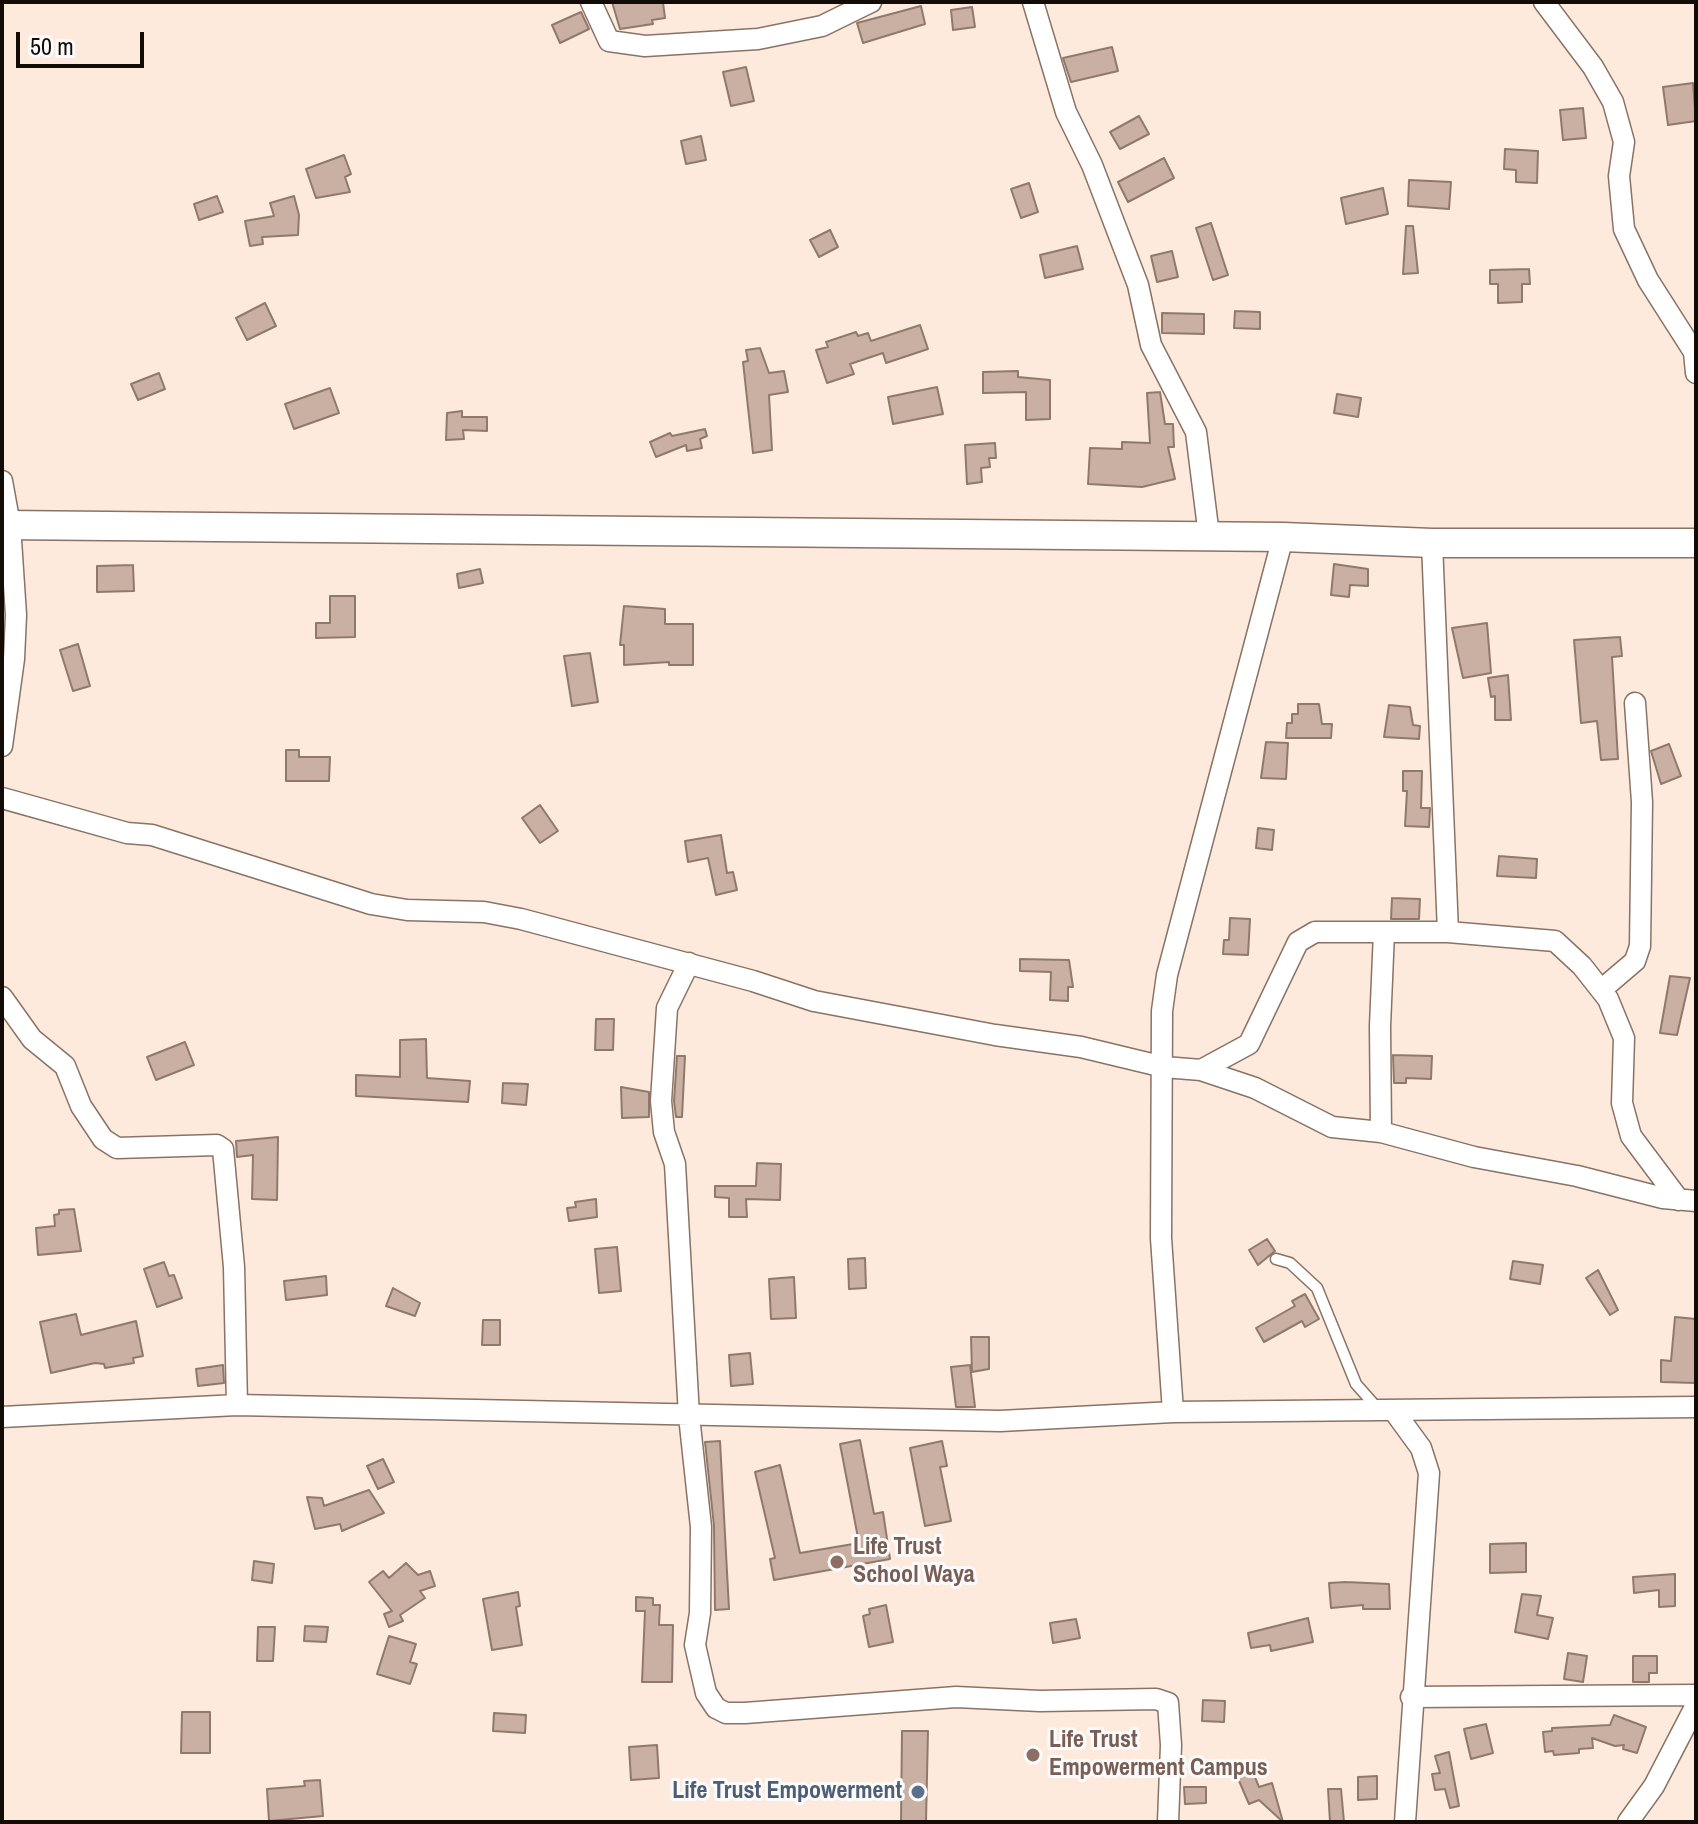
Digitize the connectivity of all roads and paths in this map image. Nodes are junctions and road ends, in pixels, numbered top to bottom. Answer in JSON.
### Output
{"nodes":[{"id":1,"x":591,"y":2,"type":"edge"},
{"id":2,"x":871,"y":2,"type":"edge"},
{"id":3,"x":1033,"y":2,"type":"edge"},
{"id":4,"x":1544,"y":2,"type":"edge"},
{"id":5,"x":1696,"y":373,"type":"edge"},
{"id":6,"x":2,"y":481,"type":"edge"},
{"id":7,"x":6,"y":525,"type":"edge"},
{"id":8,"x":1209,"y":536,"type":"junction"},
{"id":9,"x":1283,"y":537,"type":"junction"},
{"id":10,"x":1432,"y":543,"type":"junction"},
{"id":11,"x":1696,"y":543,"type":"edge"},
{"id":12,"x":1635,"y":703,"type":"dead end"},
{"id":13,"x":2,"y":746,"type":"edge"},
{"id":14,"x":2,"y":798,"type":"edge"},
{"id":15,"x":1384,"y":932,"type":"junction"},
{"id":16,"x":1448,"y":932,"type":"junction"},
{"id":17,"x":689,"y":963,"type":"junction"},
{"id":18,"x":1601,"y":990,"type":"junction"},
{"id":19,"x":2,"y":997,"type":"edge"},
{"id":20,"x":1164,"y":1067,"type":"junction"},
{"id":21,"x":1201,"y":1070,"type":"junction"},
{"id":22,"x":1381,"y":1132,"type":"junction"},
{"id":23,"x":1688,"y":1200,"type":"edge"},
{"id":24,"x":1276,"y":1259,"type":"dead end"},
{"id":25,"x":237,"y":1405,"type":"junction"},
{"id":26,"x":1696,"y":1407,"type":"edge"},
{"id":27,"x":1387,"y":1411,"type":"junction"},
{"id":28,"x":1173,"y":1412,"type":"junction"},
{"id":29,"x":689,"y":1416,"type":"junction"},
{"id":30,"x":2,"y":1417,"type":"edge"},
{"id":31,"x":1696,"y":1695,"type":"edge"},
{"id":32,"x":1411,"y":1697,"type":"junction"},
{"id":33,"x":1696,"y":1705,"type":"edge"},
{"id":34,"x":1168,"y":1822,"type":"edge"},
{"id":35,"x":1405,"y":1822,"type":"edge"},
{"id":36,"x":1628,"y":1822,"type":"edge"}],
"edges":[{"from":1,"to":2,"type":"street"},
{"from":3,"to":8,"type":"street"},
{"from":4,"to":5,"type":"street"},
{"from":6,"to":7,"type":"street"},
{"from":7,"to":8,"type":"street"},
{"from":7,"to":13,"type":"street"},
{"from":8,"to":9,"type":"street"},
{"from":9,"to":10,"type":"street"},
{"from":9,"to":20,"type":"street"},
{"from":10,"to":11,"type":"street"},
{"from":10,"to":16,"type":"street"},
{"from":12,"to":18,"type":"street"},
{"from":14,"to":17,"type":"street"},
{"from":15,"to":16,"type":"street"},
{"from":15,"to":21,"type":"street"},
{"from":15,"to":22,"type":"street"},
{"from":16,"to":18,"type":"street"},
{"from":17,"to":20,"type":"street"},
{"from":17,"to":29,"type":"street"},
{"from":18,"to":23,"type":"street"},
{"from":19,"to":25,"type":"street"},
{"from":20,"to":21,"type":"street"},
{"from":20,"to":28,"type":"street"},
{"from":21,"to":22,"type":"street"},
{"from":22,"to":23,"type":"street"},
{"from":24,"to":27,"type":"lane"},
{"from":25,"to":29,"type":"street"},
{"from":25,"to":30,"type":"street"},
{"from":26,"to":27,"type":"street"},
{"from":27,"to":28,"type":"street"},
{"from":27,"to":32,"type":"street"},
{"from":28,"to":29,"type":"street"},
{"from":29,"to":34,"type":"street"},
{"from":31,"to":32,"type":"street"},
{"from":32,"to":35,"type":"street"},
{"from":33,"to":36,"type":"street"}]}
